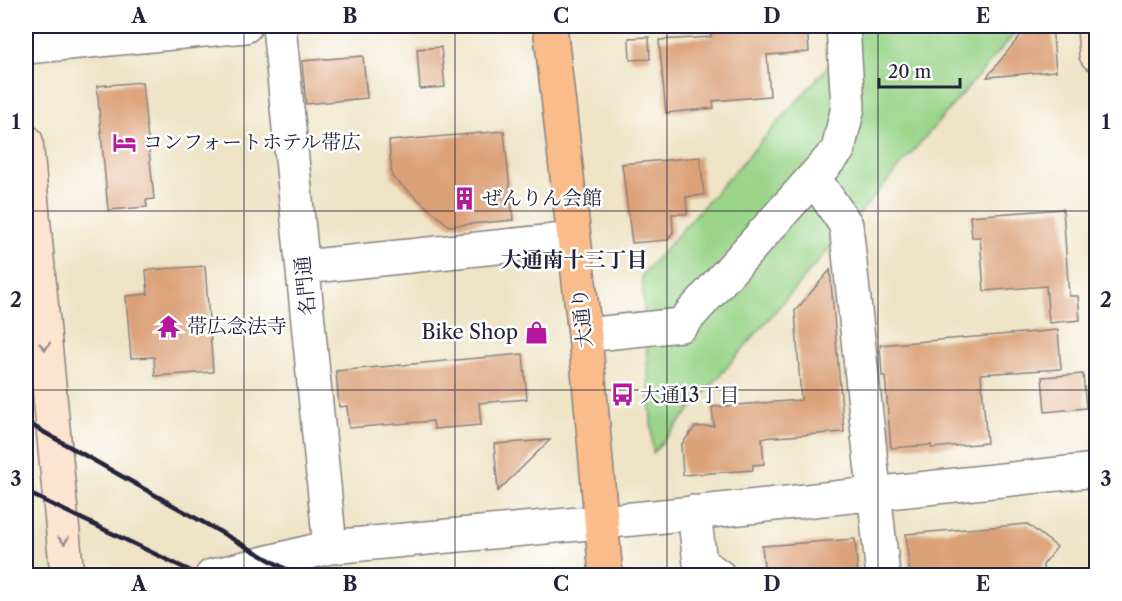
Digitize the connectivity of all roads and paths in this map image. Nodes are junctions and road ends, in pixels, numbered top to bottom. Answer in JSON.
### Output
{"nodes":[{"id":1,"x":245,"y":26,"type":"edge"},
{"id":2,"x":279,"y":26,"type":"edge"},
{"id":3,"x":550,"y":26,"type":"edge"},
{"id":4,"x":843,"y":26,"type":"edge"},
{"id":5,"x":1094,"y":26,"type":"edge"},
{"id":6,"x":26,"y":47,"type":"edge"},
{"id":7,"x":1096,"y":54,"type":"edge"},
{"id":8,"x":26,"y":141,"type":"edge"},
{"id":9,"x":814,"y":178,"type":"junction"},
{"id":10,"x":573,"y":239,"type":"junction"},
{"id":11,"x":303,"y":267,"type":"junction"},
{"id":12,"x":585,"y":335,"type":"junction"},
{"id":13,"x":1096,"y":470,"type":"edge"},
{"id":14,"x":874,"y":492,"type":"junction"},
{"id":15,"x":694,"y":512,"type":"junction"},
{"id":16,"x":600,"y":522,"type":"junction"},
{"id":17,"x":330,"y":547,"type":"junction"},
{"id":18,"x":67,"y":576,"type":"edge"},
{"id":19,"x":212,"y":576,"type":"edge"},
{"id":20,"x":606,"y":576,"type":"edge"},
{"id":21,"x":719,"y":576,"type":"edge"},
{"id":22,"x":883,"y":576,"type":"edge"}],
"edges":[{"from":1,"to":6,"type":"street"},
{"from":2,"to":11,"type":"street","name":"名門通"},
{"from":3,"to":10,"type":"highway","name":"大通り"},
{"from":4,"to":9,"type":"street"},
{"from":5,"to":7,"type":"street"},
{"from":8,"to":18,"type":"street","one_way":true},
{"from":9,"to":12,"type":"street"},
{"from":9,"to":14,"type":"street"},
{"from":10,"to":11,"type":"street"},
{"from":10,"to":12,"type":"highway","name":"大通り"},
{"from":11,"to":17,"type":"street","name":"名門通"},
{"from":12,"to":16,"type":"highway","name":"大通り"},
{"from":13,"to":14,"type":"street"},
{"from":14,"to":15,"type":"street"},
{"from":14,"to":22,"type":"street"},
{"from":15,"to":16,"type":"street"},
{"from":15,"to":21,"type":"street"},
{"from":16,"to":17,"type":"street"},
{"from":16,"to":20,"type":"highway","name":"大通り"},
{"from":17,"to":19,"type":"street"}]}
